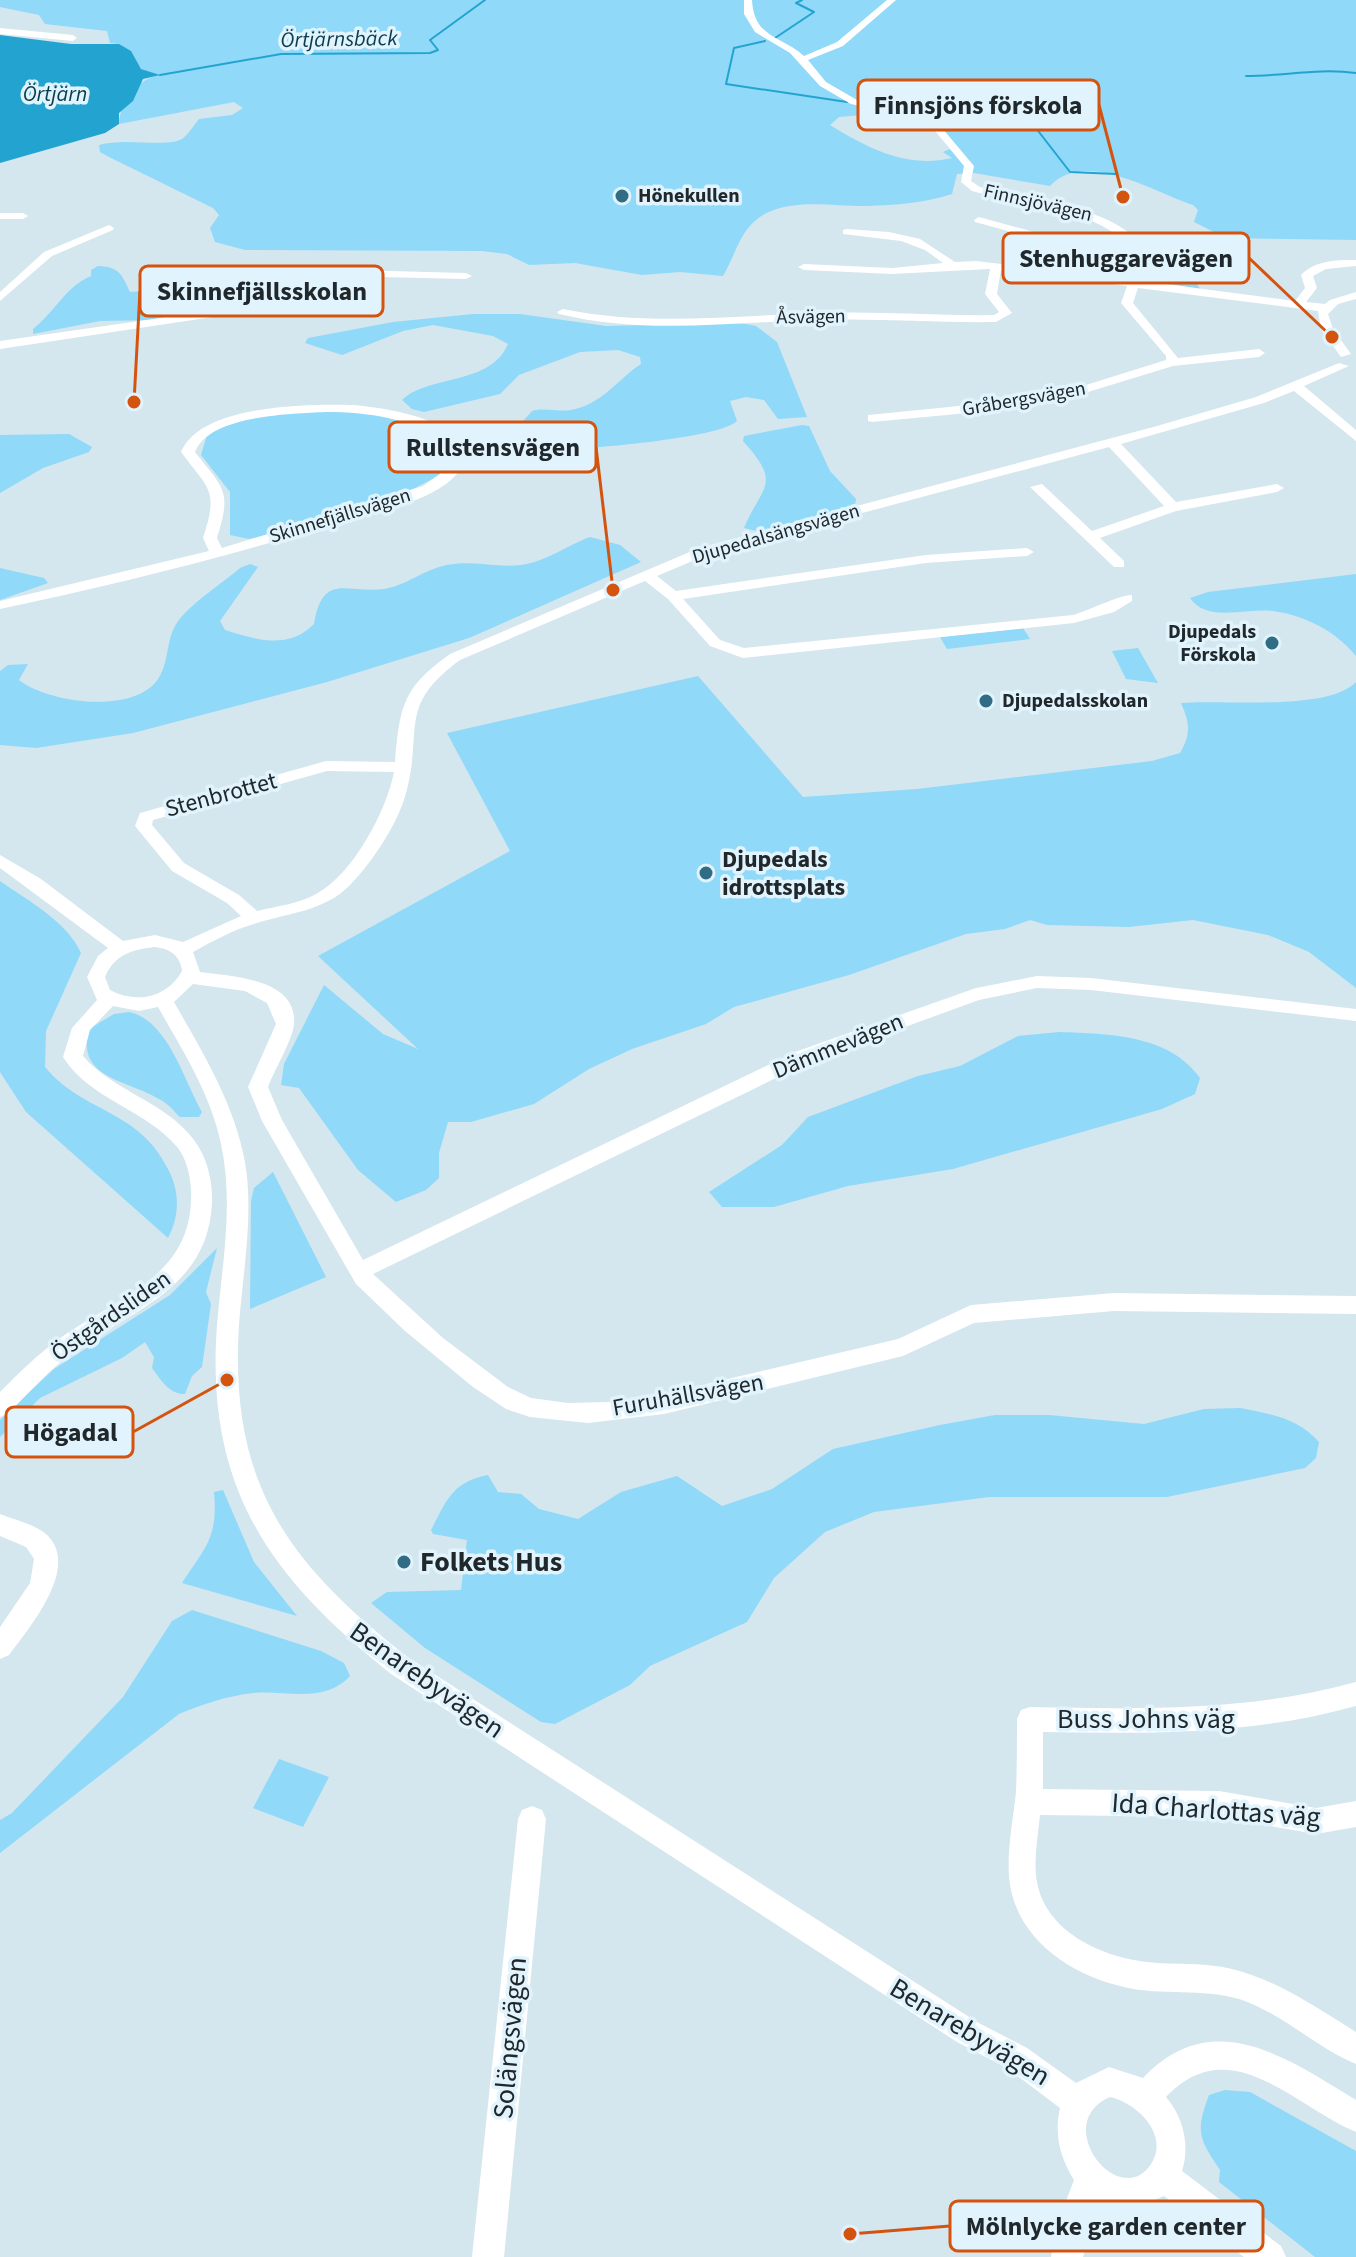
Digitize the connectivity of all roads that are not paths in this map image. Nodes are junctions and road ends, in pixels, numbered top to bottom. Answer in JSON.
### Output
{"nodes":[{"id":1,"x":748,"y":0,"type":"edge"},
{"id":2,"x":892,"y":0,"type":"edge"},
{"id":3,"x":0,"y":31,"type":"edge"},
{"id":4,"x":73,"y":38,"type":"dead end"},
{"id":5,"x":802,"y":59,"type":"junction"},
{"id":6,"x":0,"y":216,"type":"edge"},
{"id":7,"x":23,"y":216,"type":"dead end"},
{"id":8,"x":979,"y":220,"type":"dead end"},
{"id":9,"x":109,"y":228,"type":"dead end"},
{"id":10,"x":847,"y":232,"type":"dead end"},
{"id":11,"x":1356,"y":263,"type":"edge"},
{"id":12,"x":951,"y":265,"type":"junction"},
{"id":13,"x":996,"y":266,"type":"junction"},
{"id":14,"x":804,"y":267,"type":"dead end"},
{"id":15,"x":159,"y":268,"type":"dead end"},
{"id":16,"x":1032,"y":270,"type":"junction"},
{"id":17,"x":334,"y":274,"type":"junction"},
{"id":18,"x":466,"y":276,"type":"dead end"},
{"id":19,"x":1134,"y":284,"type":"junction"},
{"id":20,"x":1160,"y":288,"type":"junction"},
{"id":21,"x":1356,"y":295,"type":"edge"},
{"id":22,"x":0,"y":298,"type":"edge"},
{"id":23,"x":1299,"y":304,"type":"junction"},
{"id":24,"x":1325,"y":308,"type":"junction"},
{"id":25,"x":563,"y":312,"type":"dead end"},
{"id":26,"x":0,"y":345,"type":"edge"},
{"id":27,"x":1259,"y":353,"type":"dead end"},
{"id":28,"x":1350,"y":360,"type":"edge"},
{"id":29,"x":1172,"y":362,"type":"junction"},
{"id":30,"x":1297,"y":387,"type":"junction"},
{"id":31,"x":872,"y":418,"type":"dead end"},
{"id":32,"x":1356,"y":437,"type":"edge"},
{"id":33,"x":1112,"y":442,"type":"junction"},
{"id":34,"x":1037,"y":487,"type":"dead end"},
{"id":35,"x":1277,"y":488,"type":"dead end"},
{"id":36,"x":1173,"y":507,"type":"junction"},
{"id":37,"x":1090,"y":537,"type":"junction"},
{"id":38,"x":1027,"y":552,"type":"dead end"},
{"id":39,"x":217,"y":553,"type":"junction"},
{"id":40,"x":1119,"y":564,"type":"dead end"},
{"id":41,"x":647,"y":576,"type":"junction"},
{"id":42,"x":673,"y":596,"type":"junction"},
{"id":43,"x":1127,"y":598,"type":"dead end"},
{"id":44,"x":0,"y":605,"type":"edge"},
{"id":45,"x":401,"y":767,"type":"junction"},
{"id":46,"x":0,"y":860,"type":"edge"},
{"id":47,"x":253,"y":917,"type":"junction"},
{"id":48,"x":121,"y":949,"type":"junction"},
{"id":49,"x":183,"y":950,"type":"junction"},
{"id":50,"x":189,"y":977,"type":"junction"},
{"id":51,"x":109,"y":999,"type":"junction"},
{"id":52,"x":163,"y":999,"type":"junction"},
{"id":53,"x":1355,"y":1014,"type":"edge"},
{"id":54,"x":360,"y":1271,"type":"junction"},
{"id":55,"x":1356,"y":1305,"type":"edge"},
{"id":56,"x":0,"y":1407,"type":"edge"},
{"id":57,"x":0,"y":1525,"type":"edge"},
{"id":58,"x":0,"y":1647,"type":"edge"},
{"id":59,"x":1356,"y":1694,"type":"edge"},
{"id":60,"x":1029,"y":1802,"type":"junction"},
{"id":61,"x":1356,"y":1814,"type":"edge"},
{"id":62,"x":532,"y":1819,"type":"dead end"},
{"id":63,"x":1356,"y":2049,"type":"edge"},
{"id":64,"x":1147,"y":2096,"type":"junction"},
{"id":65,"x":1077,"y":2102,"type":"junction"},
{"id":66,"x":1356,"y":2117,"type":"edge"},
{"id":67,"x":1162,"y":2175,"type":"junction"},
{"id":68,"x":1091,"y":2176,"type":"junction"},
{"id":69,"x":488,"y":2257,"type":"edge"},
{"id":70,"x":1067,"y":2257,"type":"edge"},
{"id":71,"x":1270,"y":2257,"type":"edge"}],
"edges":[{"from":1,"to":5,"type":"street","name":"Finnsjövägen"},
{"from":2,"to":5,"type":"street"},
{"from":3,"to":4,"type":"street"},
{"from":5,"to":20,"type":"street","name":"Finnsjövägen"},
{"from":6,"to":7,"type":"street"},
{"from":8,"to":16,"type":"street"},
{"from":9,"to":22,"type":"street"},
{"from":10,"to":12,"type":"street"},
{"from":11,"to":23,"type":"street"},
{"from":12,"to":13,"type":"street"},
{"from":12,"to":14,"type":"street"},
{"from":13,"to":16,"type":"street"},
{"from":13,"to":25,"type":"street","name":"Åsvägen"},
{"from":15,"to":17,"type":"street"},
{"from":16,"to":19,"type":"street"},
{"from":17,"to":18,"type":"street"},
{"from":17,"to":26,"type":"street"},
{"from":19,"to":20,"type":"street"},
{"from":19,"to":29,"type":"street"},
{"from":20,"to":23,"type":"street"},
{"from":21,"to":24,"type":"street"},
{"from":23,"to":24,"type":"street"},
{"from":24,"to":28,"type":"street","name":"Djupedalsängsvägen"},
{"from":27,"to":29,"type":"street","name":"Gråbergsvägen"},
{"from":28,"to":30,"type":"street","name":"Djupedalsängsvägen"},
{"from":29,"to":31,"type":"street","name":"Gråbergsvägen"},
{"from":30,"to":32,"type":"street"},
{"from":30,"to":33,"type":"street","name":"Djupedalsängsvägen"},
{"from":33,"to":36,"type":"street"},
{"from":33,"to":41,"type":"street","name":"Djupedalsängsvägen"},
{"from":34,"to":37,"type":"street"},
{"from":35,"to":36,"type":"street"},
{"from":36,"to":37,"type":"street"},
{"from":37,"to":40,"type":"street"},
{"from":38,"to":42,"type":"street"},
{"from":39,"to":39,"type":"street","name":"Skinnefjällsvägen"},
{"from":39,"to":44,"type":"street","name":"Skinnefjällsvägen"},
{"from":41,"to":42,"type":"street"},
{"from":41,"to":45,"type":"street","name":"Djupedalsängsvägen"},
{"from":42,"to":43,"type":"street"},
{"from":45,"to":47,"type":"street","name":"Djupedalsängsvägen"},
{"from":45,"to":47,"type":"street","name":"Stenbrottet"},
{"from":46,"to":48,"type":"street"},
{"from":47,"to":49,"type":"street","name":"Djupedalsängsvägen"},
{"from":48,"to":49,"type":"street"},
{"from":48,"to":51,"type":"street"},
{"from":49,"to":50,"type":"street"},
{"from":50,"to":52,"type":"street"},
{"from":50,"to":54,"type":"street","name":"Furuhällsvägen"},
{"from":51,"to":52,"type":"street"},
{"from":51,"to":56,"type":"street","name":"Östgårdsliden"},
{"from":52,"to":65,"type":"street","name":"Benarebyvägen"},
{"from":53,"to":54,"type":"street","name":"Dämmevägen"},
{"from":54,"to":55,"type":"street","name":"Furuhällsvägen"},
{"from":57,"to":58,"type":"street"},
{"from":59,"to":60,"type":"street","name":"Buss Johns väg"},
{"from":60,"to":61,"type":"street","name":"Ida Charlottas väg"},
{"from":60,"to":63,"type":"street"},
{"from":62,"to":69,"type":"street","name":"Solängsvägen"},
{"from":64,"to":65,"type":"street"},
{"from":64,"to":66,"type":"street"},
{"from":64,"to":67,"type":"street"},
{"from":65,"to":68,"type":"street"},
{"from":67,"to":68,"type":"street"},
{"from":67,"to":71,"type":"street"},
{"from":68,"to":70,"type":"street"}]}
